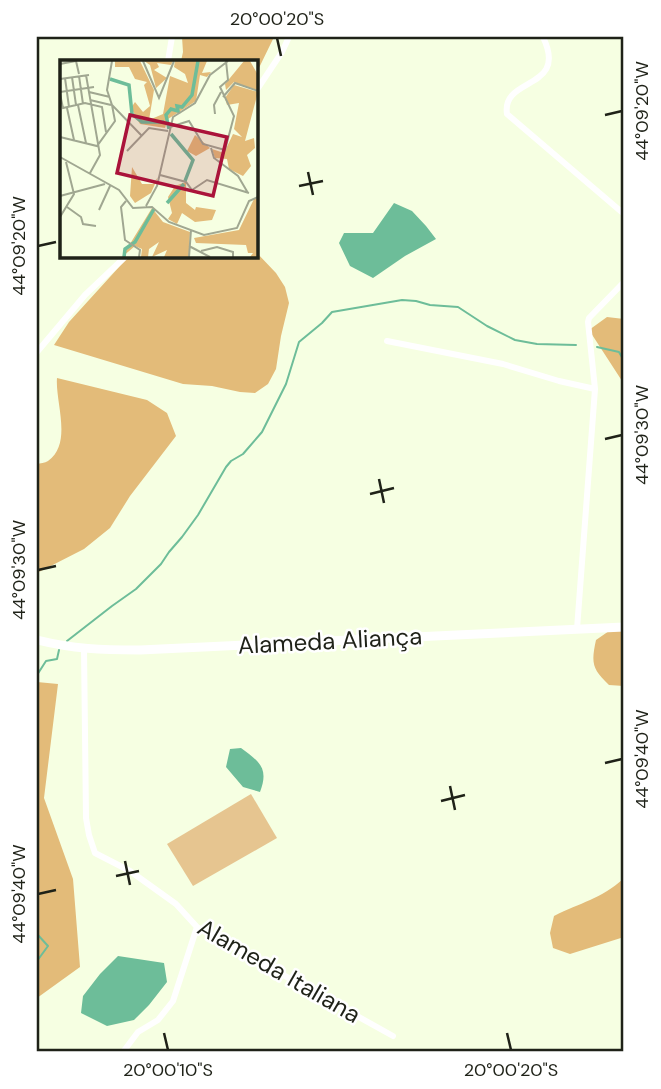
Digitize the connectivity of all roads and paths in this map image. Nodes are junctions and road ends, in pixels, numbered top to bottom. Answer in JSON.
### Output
{"nodes":[{"id":1,"x":172,"y":37,"type":"edge"},
{"id":2,"x":289,"y":37,"type":"edge"},
{"id":3,"x":543,"y":37,"type":"edge"},
{"id":4,"x":168,"y":60,"type":"edge"},
{"id":5,"x":257,"y":90,"type":"edge"},
{"id":6,"x":624,"y":215,"type":"edge"},
{"id":7,"x":124,"y":257,"type":"edge"},
{"id":8,"x":624,"y":282,"type":"edge"},
{"id":9,"x":387,"y":341,"type":"dead end"},
{"id":10,"x":37,"y":352,"type":"edge"},
{"id":11,"x":595,"y":388,"type":"junction"},
{"id":12,"x":624,"y":627,"type":"edge"},
{"id":13,"x":577,"y":629,"type":"junction"},
{"id":14,"x":37,"y":634,"type":"edge"},
{"id":15,"x":37,"y":640,"type":"edge"},
{"id":16,"x":57,"y":645,"type":"junction"},
{"id":17,"x":80,"y":649,"type":"junction"},
{"id":18,"x":197,"y":927,"type":"junction"},
{"id":19,"x":393,"y":1036,"type":"dead end"},
{"id":20,"x":123,"y":1052,"type":"edge"}],
"edges":[{"from":1,"to":4,"type":"street"},
{"from":2,"to":5,"type":"street"},
{"from":3,"to":6,"type":"street"},
{"from":7,"to":10,"type":"street"},
{"from":8,"to":11,"type":"street"},
{"from":9,"to":11,"type":"street"},
{"from":11,"to":13,"type":"street"},
{"from":12,"to":13,"type":"street","name":"Alameda Aliança"},
{"from":13,"to":17,"type":"street","name":"Alameda Aliança"},
{"from":14,"to":16,"type":"street"},
{"from":15,"to":16,"type":"street","name":"Alameda Aliança"},
{"from":16,"to":17,"type":"street","name":"Alameda Aliança"},
{"from":17,"to":18,"type":"street","name":"Alameda Italiana"},
{"from":18,"to":19,"type":"street","name":"Alameda Italiana"},
{"from":18,"to":20,"type":"street"}]}
